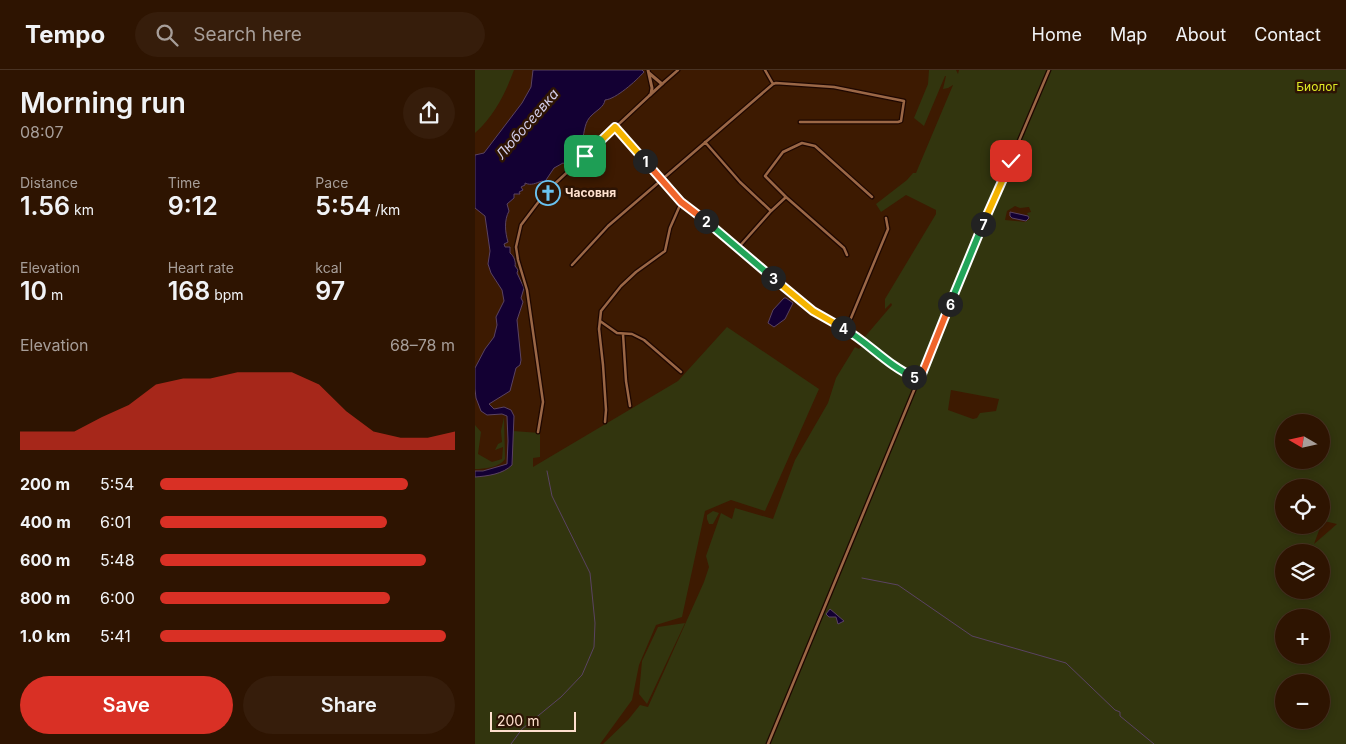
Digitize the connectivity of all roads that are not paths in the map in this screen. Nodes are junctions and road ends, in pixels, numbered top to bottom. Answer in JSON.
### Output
{"nodes":[{"id":1,"x":678,"y":70,"type":"edge"},
{"id":2,"x":765,"y":70,"type":"edge"},
{"id":3,"x":1049,"y":70,"type":"edge"},
{"id":4,"x":648,"y":71,"type":"edge"},
{"id":5,"x":662,"y":84,"type":"junction"},
{"id":6,"x":773,"y":84,"type":"junction"},
{"id":7,"x":654,"y":88,"type":"junction"},
{"id":8,"x":650,"y":94,"type":"joint"},
{"id":9,"x":800,"y":122,"type":"dead end"},
{"id":10,"x":615,"y":127,"type":"junction"},
{"id":11,"x":705,"y":142,"type":"junction"},
{"id":12,"x":661,"y":180,"type":"junction"},
{"id":13,"x":785,"y":197,"type":"junction"},
{"id":14,"x":872,"y":197,"type":"dead end"},
{"id":15,"x":681,"y":202,"type":"junction"},
{"id":16,"x":771,"y":211,"type":"junction"},
{"id":17,"x":886,"y":218,"type":"dead end"},
{"id":18,"x":737,"y":248,"type":"junction"},
{"id":19,"x":847,"y":255,"type":"dead end"},
{"id":20,"x":572,"y":265,"type":"dead end"},
{"id":21,"x":599,"y":320,"type":"junction"},
{"id":22,"x":846,"y":330,"type":"junction"},
{"id":23,"x":623,"y":334,"type":"junction"},
{"id":24,"x":681,"y":372,"type":"dead end"},
{"id":25,"x":920,"y":379,"type":"junction"},
{"id":26,"x":630,"y":406,"type":"dead end"},
{"id":27,"x":605,"y":422,"type":"dead end"},
{"id":28,"x":539,"y":432,"type":"dead end"},
{"id":29,"x":768,"y":744,"type":"edge"}],
"edges":[{"from":1,"to":5,"type":"street"},
{"from":2,"to":6,"type":"street"},
{"from":3,"to":25,"type":"street"},
{"from":4,"to":5,"type":"street"},
{"from":4,"to":7,"type":"street"},
{"from":5,"to":7,"type":"street"},
{"from":6,"to":9,"type":"street"},
{"from":6,"to":11,"type":"street"},
{"from":7,"to":8,"type":"street"},
{"from":8,"to":10,"type":"street"},
{"from":10,"to":12,"type":"street"},
{"from":10,"to":28,"type":"street"},
{"from":11,"to":12,"type":"street"},
{"from":11,"to":16,"type":"street"},
{"from":12,"to":15,"type":"street"},
{"from":12,"to":20,"type":"street"},
{"from":13,"to":14,"type":"street"},
{"from":13,"to":16,"type":"street"},
{"from":13,"to":19,"type":"street"},
{"from":15,"to":18,"type":"street"},
{"from":15,"to":21,"type":"street"},
{"from":16,"to":18,"type":"street"},
{"from":17,"to":22,"type":"street"},
{"from":18,"to":22,"type":"street"},
{"from":21,"to":23,"type":"street"},
{"from":21,"to":27,"type":"street"},
{"from":22,"to":25,"type":"street"},
{"from":23,"to":24,"type":"street"},
{"from":23,"to":26,"type":"street"},
{"from":25,"to":29,"type":"street"}]}
